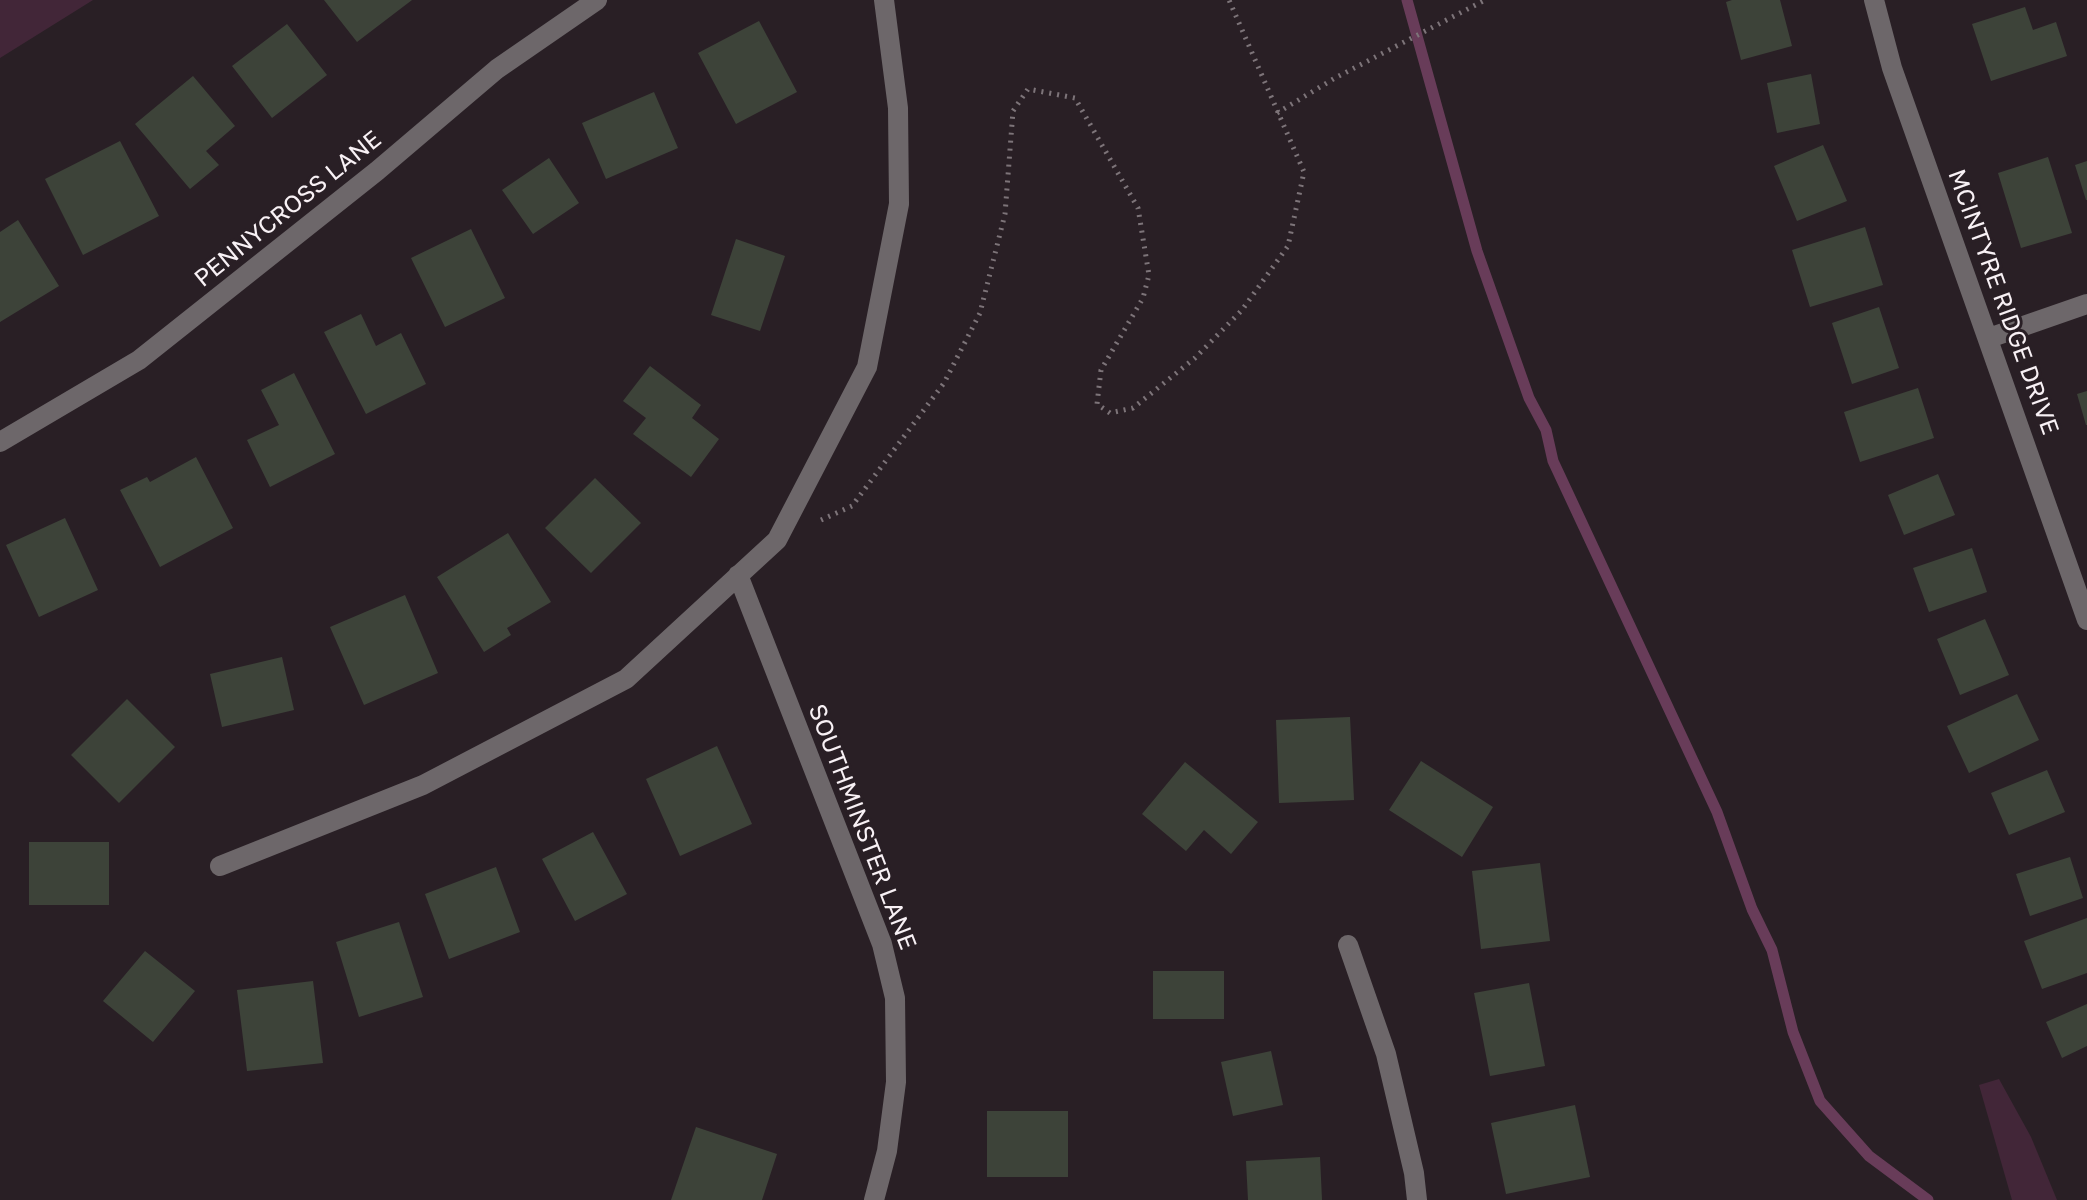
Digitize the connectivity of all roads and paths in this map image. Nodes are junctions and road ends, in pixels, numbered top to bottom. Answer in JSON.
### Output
{"nodes":[{"id":1,"x":597,"y":0,"type":"edge"},
{"id":2,"x":884,"y":0,"type":"edge"},
{"id":3,"x":1229,"y":0,"type":"edge"},
{"id":4,"x":1485,"y":0,"type":"edge"},
{"id":5,"x":1874,"y":0,"type":"edge"},
{"id":6,"x":1277,"y":113,"type":"junction"},
{"id":7,"x":2087,"y":304,"type":"edge"},
{"id":8,"x":1989,"y":338,"type":"junction"},
{"id":9,"x":0,"y":442,"type":"edge"},
{"id":10,"x":777,"y":540,"type":"junction"},
{"id":11,"x":738,"y":575,"type":"junction"},
{"id":12,"x":2087,"y":620,"type":"edge"},
{"id":13,"x":220,"y":866,"type":"dead end"},
{"id":14,"x":1348,"y":945,"type":"dead end"},
{"id":15,"x":874,"y":1200,"type":"edge"},
{"id":16,"x":1417,"y":1200,"type":"edge"}],
"edges":[{"from":1,"to":9,"type":"street","name":"PENNYCROSS LANE"},
{"from":2,"to":10,"type":"street"},
{"from":3,"to":6,"type":"path"},
{"from":4,"to":6,"type":"path"},
{"from":5,"to":8,"type":"street","name":"MCINTYRE RIDGE DRIVE"},
{"from":6,"to":10,"type":"path"},
{"from":7,"to":8,"type":"street"},
{"from":8,"to":12,"type":"street","name":"MCINTYRE RIDGE DRIVE"},
{"from":10,"to":11,"type":"street"},
{"from":11,"to":13,"type":"street"},
{"from":11,"to":15,"type":"street","name":"SOUTHMINSTER LANE"},
{"from":14,"to":16,"type":"street"}]}
